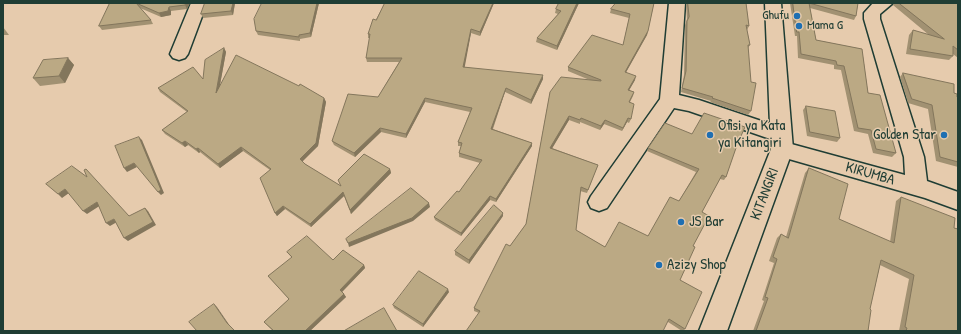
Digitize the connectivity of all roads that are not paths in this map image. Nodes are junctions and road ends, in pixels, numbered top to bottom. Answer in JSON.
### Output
{"nodes":[{"id":1,"x":199,"y":3,"type":"edge"},
{"id":2,"x":677,"y":3,"type":"edge"},
{"id":3,"x":773,"y":3,"type":"edge"},
{"id":4,"x":885,"y":3,"type":"edge"},
{"id":5,"x":179,"y":54,"type":"dead end"},
{"id":6,"x":669,"y":100,"type":"junction"},
{"id":7,"x":781,"y":142,"type":"junction"},
{"id":8,"x":917,"y":187,"type":"junction"},
{"id":9,"x":958,"y":201,"type":"edge"},
{"id":10,"x":599,"y":202,"type":"dead end"},
{"id":11,"x":713,"y":331,"type":"edge"}],
"edges":[{"from":1,"to":5,"type":"street"},
{"from":2,"to":6,"type":"street"},
{"from":3,"to":7,"type":"main road","name":"KITANGIRI"},
{"from":4,"to":8,"type":"street"},
{"from":6,"to":7,"type":"street","name":"KIRUMBA"},
{"from":6,"to":10,"type":"street"},
{"from":7,"to":8,"type":"street","name":"KIRUMBA"},
{"from":7,"to":11,"type":"main road","name":"KITANGIRI"},
{"from":8,"to":9,"type":"street","name":"KIRUMBA"}]}
